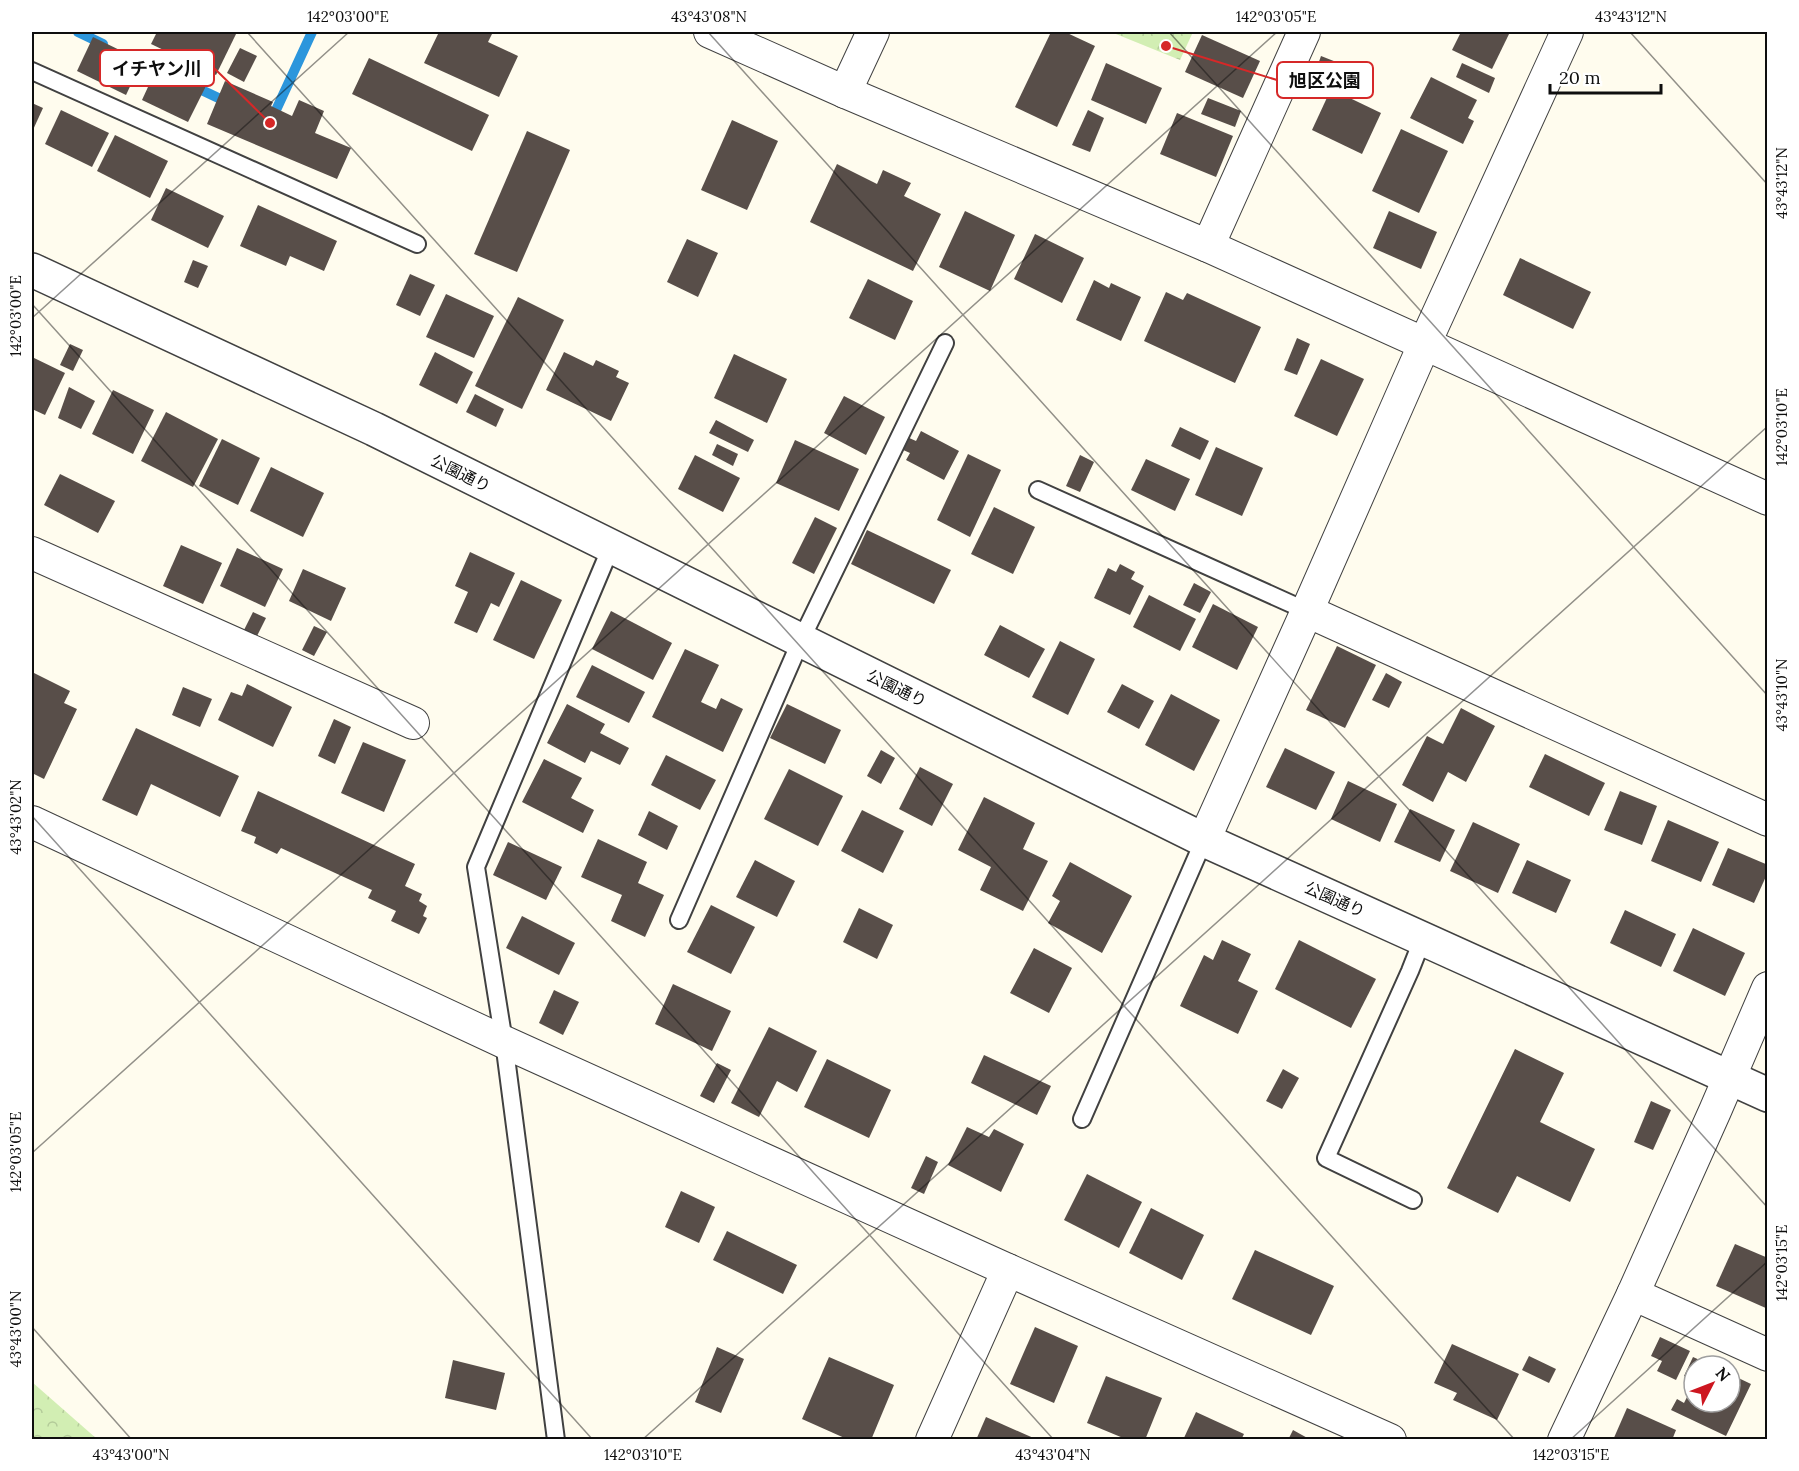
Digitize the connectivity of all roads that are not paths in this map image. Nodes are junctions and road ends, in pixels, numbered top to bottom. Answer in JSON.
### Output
{"nodes":[{"id":1,"x":710,"y":32,"type":"edge"},
{"id":2,"x":873,"y":32,"type":"edge"},
{"id":3,"x":1304,"y":32,"type":"edge"},
{"id":4,"x":1568,"y":32,"type":"edge"},
{"id":5,"x":32,"y":71,"type":"edge"},
{"id":6,"x":845,"y":92,"type":"junction"},
{"id":7,"x":417,"y":244,"type":"dead end"},
{"id":8,"x":1208,"y":246,"type":"junction"},
{"id":9,"x":32,"y":270,"type":"edge"},
{"id":10,"x":945,"y":343,"type":"dead end"},
{"id":11,"x":1425,"y":345,"type":"junction"},
{"id":12,"x":1038,"y":490,"type":"dead end"},
{"id":13,"x":1767,"y":499,"type":"edge"},
{"id":14,"x":611,"y":547,"type":"junction"},
{"id":15,"x":32,"y":553,"type":"edge"},
{"id":16,"x":1307,"y":611,"type":"junction"},
{"id":17,"x":801,"y":640,"type":"junction"},
{"id":18,"x":413,"y":723,"type":"dead end"},
{"id":19,"x":1767,"y":820,"type":"edge"},
{"id":20,"x":32,"y":822,"type":"edge"},
{"id":21,"x":1204,"y":840,"type":"junction"},
{"id":22,"x":679,"y":920,"type":"dead end"},
{"id":23,"x":1423,"y":938,"type":"junction"},
{"id":24,"x":1767,"y":988,"type":"edge"},
{"id":25,"x":504,"y":1042,"type":"junction"},
{"id":26,"x":1729,"y":1078,"type":"junction"},
{"id":27,"x":1767,"y":1095,"type":"edge"},
{"id":28,"x":1082,"y":1119,"type":"dead end"},
{"id":29,"x":1413,"y":1200,"type":"dead end"},
{"id":30,"x":1008,"y":1269,"type":"junction"},
{"id":31,"x":1633,"y":1294,"type":"junction"},
{"id":32,"x":1767,"y":1355,"type":"edge"},
{"id":33,"x":556,"y":1440,"type":"edge"},
{"id":34,"x":932,"y":1440,"type":"edge"},
{"id":35,"x":1390,"y":1440,"type":"edge"},
{"id":36,"x":1564,"y":1440,"type":"edge"}],
"edges":[{"from":1,"to":6,"type":"street"},
{"from":2,"to":6,"type":"street"},
{"from":3,"to":8,"type":"street"},
{"from":4,"to":11,"type":"street"},
{"from":5,"to":7,"type":"lane"},
{"from":6,"to":8,"type":"street"},
{"from":8,"to":11,"type":"street"},
{"from":9,"to":14,"type":"street","name":"公園通り"},
{"from":10,"to":17,"type":"lane"},
{"from":11,"to":13,"type":"street"},
{"from":11,"to":16,"type":"street"},
{"from":12,"to":16,"type":"lane"},
{"from":14,"to":17,"type":"street","name":"公園通り"},
{"from":14,"to":25,"type":"lane"},
{"from":15,"to":18,"type":"street"},
{"from":16,"to":19,"type":"street"},
{"from":16,"to":21,"type":"street"},
{"from":17,"to":21,"type":"street","name":"公園通り"},
{"from":17,"to":22,"type":"lane"},
{"from":20,"to":25,"type":"street"},
{"from":21,"to":23,"type":"street","name":"公園通り"},
{"from":21,"to":28,"type":"lane"},
{"from":23,"to":26,"type":"street","name":"公園通り"},
{"from":23,"to":29,"type":"lane"},
{"from":24,"to":26,"type":"street"},
{"from":25,"to":30,"type":"street"},
{"from":25,"to":33,"type":"lane"},
{"from":26,"to":27,"type":"street","name":"公園通り"},
{"from":26,"to":31,"type":"street"},
{"from":30,"to":34,"type":"street"},
{"from":30,"to":35,"type":"street"},
{"from":31,"to":32,"type":"street"},
{"from":31,"to":36,"type":"street"}]}
